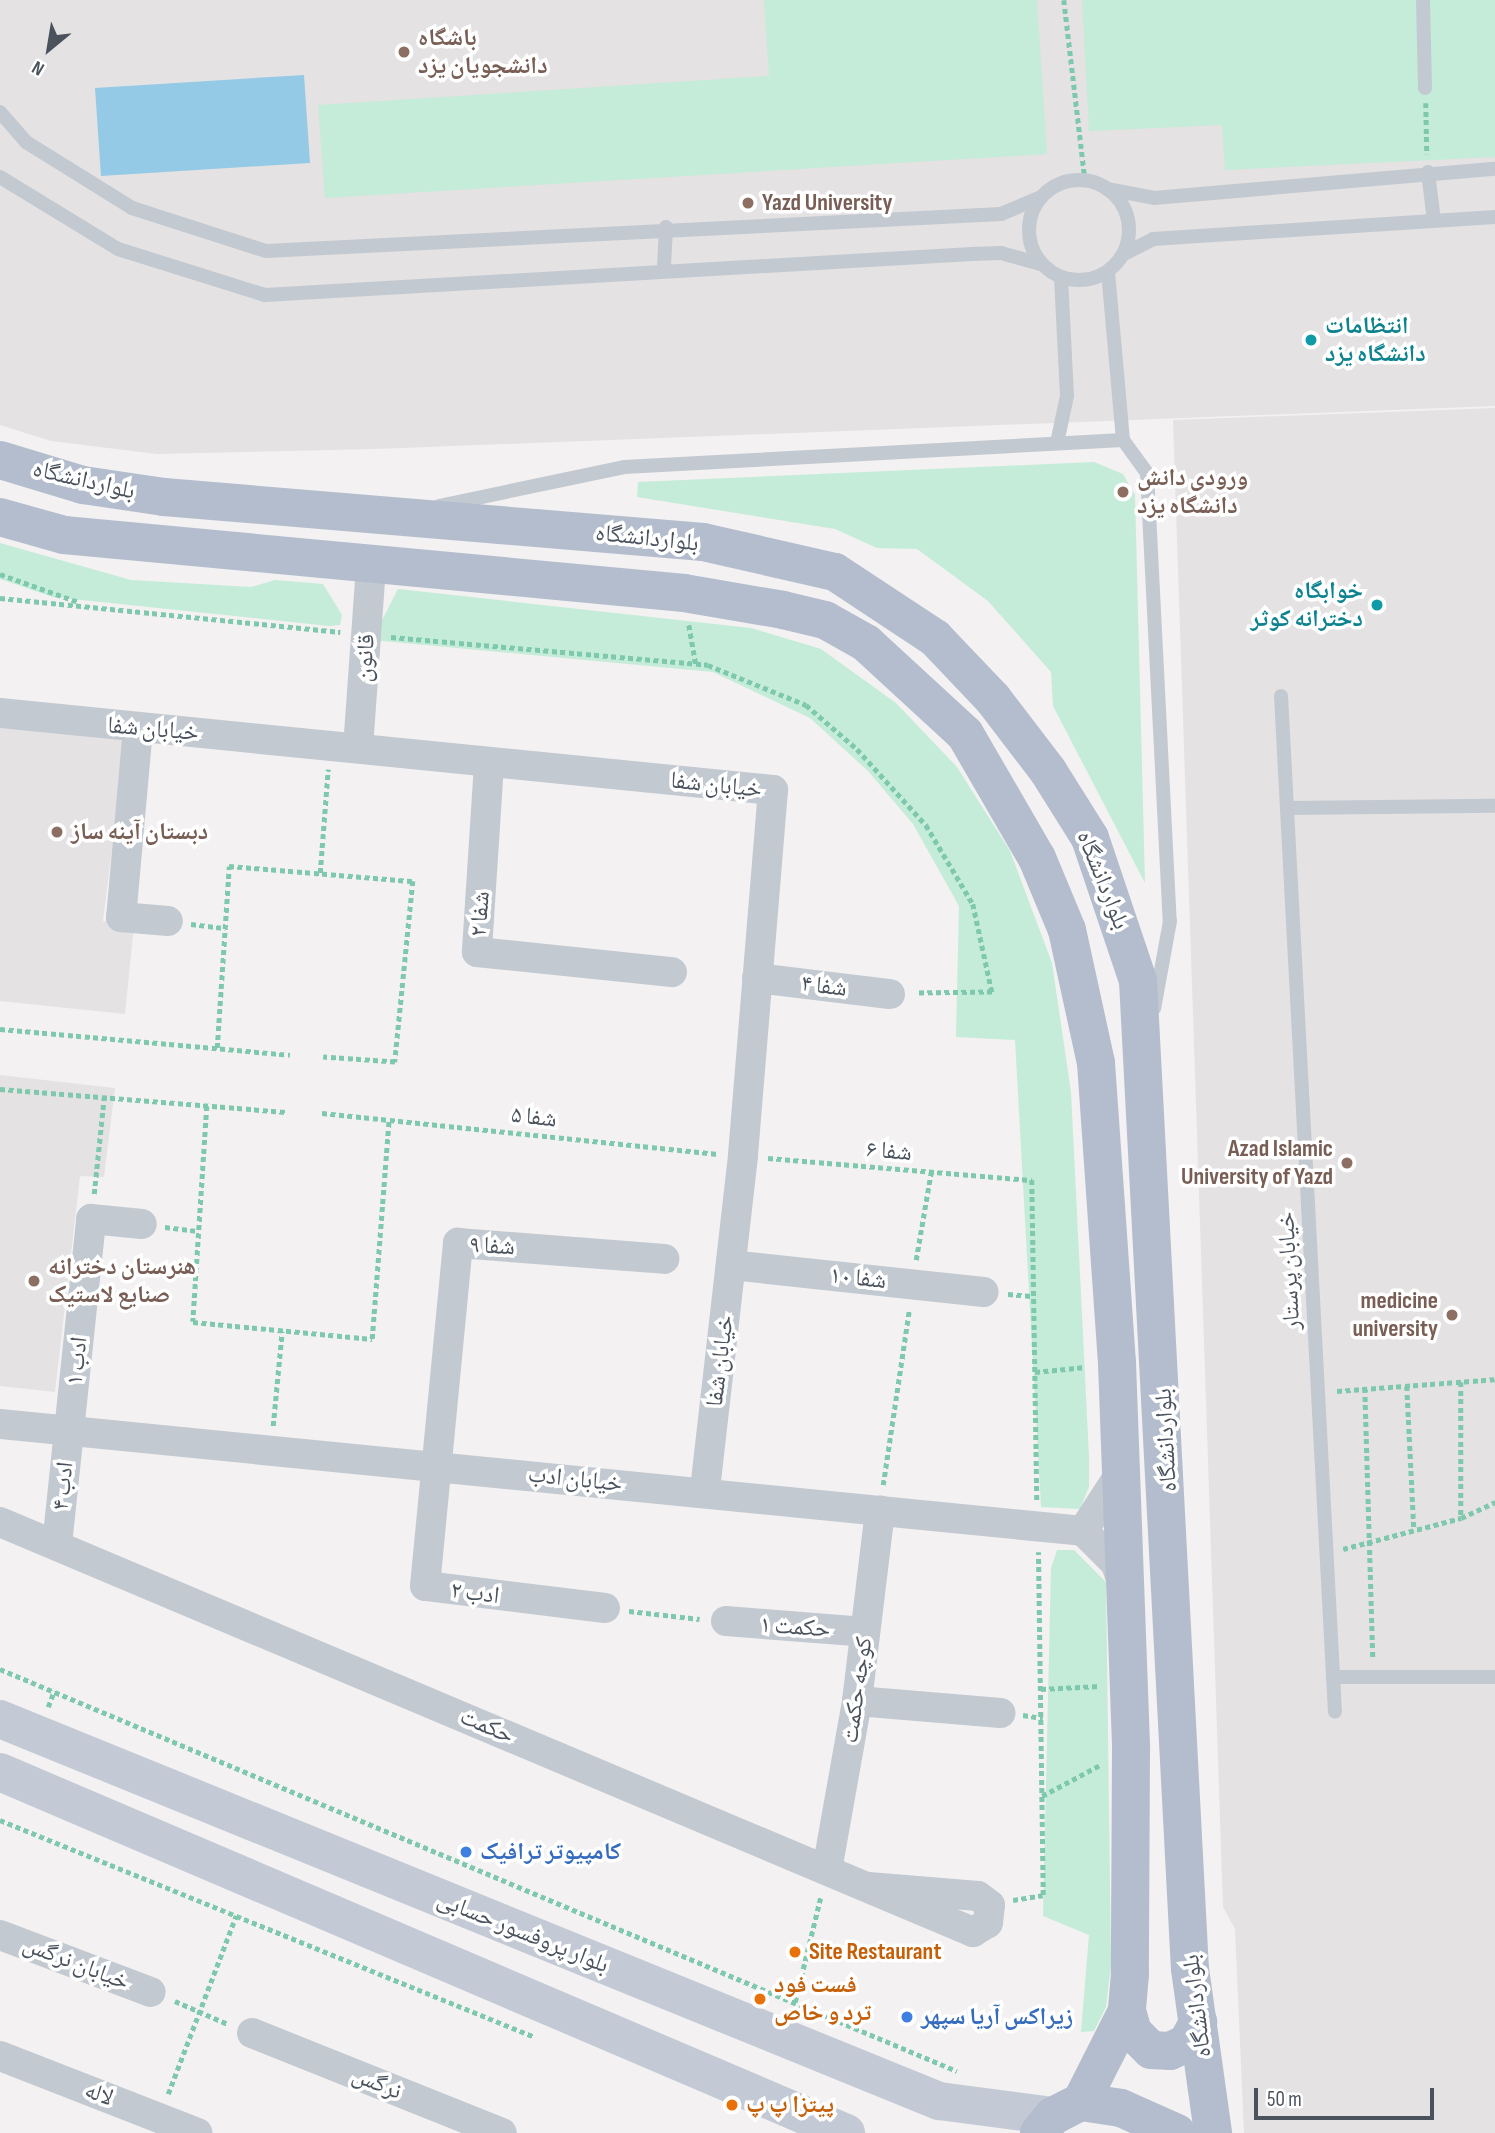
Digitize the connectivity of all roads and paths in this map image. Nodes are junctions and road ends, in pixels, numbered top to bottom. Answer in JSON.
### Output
{"nodes":[{"id":1,"x":1064,"y":0,"type":"edge"},
{"id":2,"x":1423,"y":0,"type":"edge"},
{"id":3,"x":1425,"y":88,"type":"joint"},
{"id":4,"x":0,"y":112,"type":"edge"},
{"id":5,"x":1495,"y":169,"type":"edge"},
{"id":6,"x":1428,"y":172,"type":"junction"},
{"id":7,"x":0,"y":177,"type":"edge"},
{"id":8,"x":1085,"y":180,"type":"junction"},
{"id":9,"x":1107,"y":189,"type":"junction"},
{"id":10,"x":1041,"y":197,"type":"junction"},
{"id":11,"x":1495,"y":218,"type":"edge"},
{"id":12,"x":1434,"y":221,"type":"junction"},
{"id":13,"x":666,"y":227,"type":"junction"},
{"id":14,"x":1124,"y":254,"type":"junction"},
{"id":15,"x":1041,"y":264,"type":"junction"},
{"id":16,"x":664,"y":267,"type":"junction"},
{"id":17,"x":1108,"y":272,"type":"junction"},
{"id":18,"x":1060,"y":278,"type":"junction"},
{"id":19,"x":1123,"y":440,"type":"junction"},
{"id":20,"x":1057,"y":443,"type":"junction"},
{"id":21,"x":0,"y":460,"type":"edge"},
{"id":22,"x":397,"y":515,"type":"junction"},
{"id":23,"x":0,"y":517,"type":"edge"},
{"id":24,"x":371,"y":567,"type":"junction"},
{"id":25,"x":0,"y":574,"type":"edge"},
{"id":26,"x":684,"y":593,"type":"junction"},
{"id":27,"x":0,"y":598,"type":"edge"},
{"id":28,"x":86,"y":605,"type":"junction"},
{"id":29,"x":366,"y":635,"type":"junction"},
{"id":30,"x":696,"y":664,"type":"dead end"},
{"id":31,"x":1281,"y":696,"type":"dead end"},
{"id":32,"x":0,"y":713,"type":"edge"},
{"id":33,"x":138,"y":728,"type":"junction"},
{"id":34,"x":344,"y":746,"type":"junction"},
{"id":35,"x":489,"y":764,"type":"junction"},
{"id":36,"x":1495,"y":806,"type":"edge"},
{"id":37,"x":1288,"y":808,"type":"junction"},
{"id":38,"x":320,"y":873,"type":"junction"},
{"id":39,"x":168,"y":921,"type":"dead end"},
{"id":40,"x":673,"y":972,"type":"dead end"},
{"id":41,"x":757,"y":978,"type":"junction"},
{"id":42,"x":890,"y":994,"type":"dead end"},
{"id":43,"x":0,"y":1029,"type":"edge"},
{"id":44,"x":217,"y":1048,"type":"junction"},
{"id":45,"x":1146,"y":1051,"type":"junction"},
{"id":46,"x":290,"y":1055,"type":"dead end"},
{"id":47,"x":323,"y":1057,"type":"dead end"},
{"id":48,"x":0,"y":1089,"type":"edge"},
{"id":49,"x":104,"y":1097,"type":"junction"},
{"id":50,"x":207,"y":1106,"type":"junction"},
{"id":51,"x":285,"y":1112,"type":"dead end"},
{"id":52,"x":322,"y":1113,"type":"dead end"},
{"id":53,"x":389,"y":1120,"type":"junction"},
{"id":54,"x":743,"y":1156,"type":"junction"},
{"id":55,"x":931,"y":1172,"type":"junction"},
{"id":56,"x":91,"y":1219,"type":"junction"},
{"id":57,"x":142,"y":1224,"type":"dead end"},
{"id":58,"x":664,"y":1259,"type":"dead end"},
{"id":59,"x":731,"y":1265,"type":"junction"},
{"id":60,"x":912,"y":1284,"type":"junction"},
{"id":61,"x":984,"y":1292,"type":"dead end"},
{"id":62,"x":282,"y":1331,"type":"junction"},
{"id":63,"x":1117,"y":1363,"type":"junction"},
{"id":64,"x":1035,"y":1372,"type":"junction"},
{"id":65,"x":1495,"y":1379,"type":"edge"},
{"id":66,"x":1461,"y":1382,"type":"junction"},
{"id":67,"x":1407,"y":1385,"type":"junction"},
{"id":68,"x":1365,"y":1388,"type":"junction"},
{"id":69,"x":1318,"y":1392,"type":"junction"},
{"id":70,"x":0,"y":1424,"type":"edge"},
{"id":71,"x":70,"y":1428,"type":"junction"},
{"id":72,"x":270,"y":1448,"type":"junction"},
{"id":73,"x":435,"y":1465,"type":"junction"},
{"id":74,"x":1120,"y":1475,"type":"junction"},
{"id":75,"x":705,"y":1493,"type":"junction"},
{"id":76,"x":1495,"y":1502,"type":"edge"},
{"id":77,"x":880,"y":1510,"type":"junction"},
{"id":78,"x":1461,"y":1518,"type":"junction"},
{"id":79,"x":0,"y":1522,"type":"edge"},
{"id":80,"x":1037,"y":1526,"type":"junction"},
{"id":81,"x":1414,"y":1530,"type":"junction"},
{"id":82,"x":1083,"y":1531,"type":"junction"},
{"id":83,"x":1369,"y":1542,"type":"junction"},
{"id":84,"x":57,"y":1545,"type":"junction"},
{"id":85,"x":1327,"y":1553,"type":"junction"},
{"id":86,"x":1124,"y":1592,"type":"junction"},
{"id":87,"x":605,"y":1608,"type":"joint"},
{"id":88,"x":726,"y":1621,"type":"joint"},
{"id":89,"x":865,"y":1632,"type":"junction"},
{"id":90,"x":0,"y":1669,"type":"edge"},
{"id":91,"x":1374,"y":1676,"type":"junction"},
{"id":92,"x":1333,"y":1677,"type":"junction"},
{"id":93,"x":1495,"y":1677,"type":"edge"},
{"id":94,"x":1127,"y":1685,"type":"junction"},
{"id":95,"x":1041,"y":1689,"type":"junction"},
{"id":96,"x":857,"y":1701,"type":"junction"},
{"id":97,"x":1335,"y":1712,"type":"dead end"},
{"id":98,"x":1000,"y":1713,"type":"dead end"},
{"id":99,"x":0,"y":1719,"type":"edge"},
{"id":100,"x":1131,"y":1750,"type":"junction"},
{"id":101,"x":0,"y":1772,"type":"edge"},
{"id":102,"x":1042,"y":1796,"type":"junction"},
{"id":103,"x":0,"y":1821,"type":"edge"},
{"id":104,"x":827,"y":1870,"type":"junction"},
{"id":105,"x":868,"y":1886,"type":"junction"},
{"id":106,"x":990,"y":1905,"type":"junction"},
{"id":107,"x":236,"y":1916,"type":"junction"},
{"id":108,"x":0,"y":1935,"type":"edge"},
{"id":109,"x":151,"y":1992,"type":"joint"},
{"id":110,"x":795,"y":2002,"type":"junction"},
{"id":111,"x":199,"y":2011,"type":"junction"},
{"id":112,"x":1127,"y":2011,"type":"junction"},
{"id":113,"x":1198,"y":2022,"type":"junction"},
{"id":114,"x":252,"y":2034,"type":"joint"},
{"id":115,"x":539,"y":2038,"type":"dead end"},
{"id":116,"x":0,"y":2056,"type":"edge"},
{"id":117,"x":971,"y":2078,"type":"dead end"},
{"id":118,"x":939,"y":2101,"type":"junction"},
{"id":119,"x":1058,"y":2117,"type":"edge"},
{"id":120,"x":160,"y":2118,"type":"junction"},
{"id":121,"x":490,"y":2131,"type":"edge"},
{"id":122,"x":198,"y":2133,"type":"edge"},
{"id":123,"x":846,"y":2133,"type":"edge"},
{"id":124,"x":958,"y":2133,"type":"edge"},
{"id":125,"x":1177,"y":2133,"type":"edge"},
{"id":126,"x":1213,"y":2133,"type":"edge"}],
"edges":[{"from":1,"to":8,"type":"path"},
{"from":2,"to":3,"type":"lane"},
{"from":3,"to":6,"type":"path"},
{"from":4,"to":13,"type":"lane"},
{"from":5,"to":6,"type":"lane"},
{"from":6,"to":9,"type":"lane"},
{"from":6,"to":12,"type":"lane"},
{"from":7,"to":16,"type":"lane"},
{"from":8,"to":9,"type":"lane"},
{"from":8,"to":10,"type":"lane"},
{"from":9,"to":14,"type":"lane"},
{"from":10,"to":13,"type":"lane"},
{"from":10,"to":15,"type":"lane"},
{"from":11,"to":12,"type":"lane"},
{"from":12,"to":14,"type":"lane"},
{"from":13,"to":16,"type":"lane"},
{"from":14,"to":17,"type":"lane"},
{"from":15,"to":16,"type":"lane"},
{"from":15,"to":18,"type":"lane"},
{"from":17,"to":18,"type":"lane"},
{"from":17,"to":19,"type":"lane"},
{"from":18,"to":20,"type":"lane"},
{"from":19,"to":20,"type":"lane"},
{"from":19,"to":45,"type":"lane"},
{"from":20,"to":22,"type":"lane"},
{"from":21,"to":22,"type":"main road","name":"بلواردانشگاه"},
{"from":22,"to":45,"type":"main road","name":"بلواردانشگاه"},
{"from":23,"to":24,"type":"main road","name":"بلواردانشگاه"},
{"from":24,"to":26,"type":"main road","name":"بلواردانشگاه"},
{"from":24,"to":29,"type":"street","name":"قانون"},
{"from":25,"to":28,"type":"path"},
{"from":26,"to":30,"type":"path"},
{"from":26,"to":63,"type":"main road","name":"بلواردانشگاه"},
{"from":27,"to":28,"type":"path"},
{"from":28,"to":29,"type":"path"},
{"from":29,"to":34,"type":"street","name":"قانون"},
{"from":31,"to":37,"type":"lane","name":"خیابان پرستار"},
{"from":32,"to":33,"type":"street","name":"خیابان شفا"},
{"from":33,"to":34,"type":"street","name":"خیابان شفا"},
{"from":33,"to":39,"type":"street"},
{"from":34,"to":35,"type":"street","name":"خیابان شفا"},
{"from":34,"to":38,"type":"path"},
{"from":35,"to":40,"type":"street","name":"شفا ۲"},
{"from":35,"to":41,"type":"street","name":"خیابان شفا"},
{"from":36,"to":37,"type":"lane"},
{"from":37,"to":69,"type":"lane","name":"خیابان پرستار"},
{"from":38,"to":44,"type":"path"},
{"from":38,"to":47,"type":"path"},
{"from":41,"to":42,"type":"street","name":"شفا ۴"},
{"from":41,"to":54,"type":"street","name":"خیابان شفا"},
{"from":43,"to":44,"type":"path"},
{"from":44,"to":46,"type":"path"},
{"from":45,"to":113,"type":"main road","name":"بلواردانشگاه"},
{"from":48,"to":49,"type":"path"},
{"from":49,"to":50,"type":"path"},
{"from":49,"to":56,"type":"path"},
{"from":50,"to":51,"type":"path"},
{"from":50,"to":62,"type":"path"},
{"from":52,"to":53,"type":"path","name":"شفا ۵"},
{"from":53,"to":54,"type":"path","name":"شفا ۵"},
{"from":53,"to":62,"type":"path"},
{"from":54,"to":55,"type":"path","name":"شفا ۶"},
{"from":54,"to":59,"type":"street","name":"خیابان شفا"},
{"from":55,"to":60,"type":"path"},
{"from":55,"to":64,"type":"path","name":"شفا ۶"},
{"from":56,"to":57,"type":"street"},
{"from":56,"to":71,"type":"street","name":"ادب ۱"},
{"from":58,"to":73,"type":"street","name":"شفا ۹"},
{"from":59,"to":60,"type":"street","name":"شفا ۱۰"},
{"from":59,"to":75,"type":"street","name":"خیابان شفا"},
{"from":60,"to":61,"type":"street","name":"شفا ۱۰"},
{"from":60,"to":77,"type":"path"},
{"from":62,"to":72,"type":"path"},
{"from":63,"to":64,"type":"path"},
{"from":63,"to":74,"type":"main road","name":"بلواردانشگاه"},
{"from":64,"to":80,"type":"path"},
{"from":65,"to":66,"type":"path"},
{"from":66,"to":67,"type":"path"},
{"from":66,"to":78,"type":"path"},
{"from":67,"to":68,"type":"path"},
{"from":67,"to":81,"type":"path"},
{"from":68,"to":69,"type":"path"},
{"from":68,"to":83,"type":"path"},
{"from":69,"to":85,"type":"lane","name":"خیابان پرستار"},
{"from":70,"to":71,"type":"street","name":"خیابان ادب"},
{"from":71,"to":72,"type":"street","name":"خیابان ادب"},
{"from":71,"to":84,"type":"street","name":"ادب ۴"},
{"from":72,"to":73,"type":"street","name":"خیابان ادب"},
{"from":73,"to":75,"type":"street","name":"خیابان ادب"},
{"from":73,"to":87,"type":"street","name":"ادب ۲"},
{"from":74,"to":82,"type":"street"},
{"from":74,"to":86,"type":"main road","name":"بلواردانشگاه"},
{"from":75,"to":77,"type":"street","name":"خیابان ادب"},
{"from":76,"to":78,"type":"path"},
{"from":77,"to":80,"type":"street","name":"خیابان ادب"},
{"from":77,"to":89,"type":"street","name":"کوچه حکمت"},
{"from":78,"to":81,"type":"path"},
{"from":79,"to":84,"type":"street","name":"حکمت"},
{"from":80,"to":82,"type":"street","name":"خیابان ادب"},
{"from":80,"to":95,"type":"path"},
{"from":81,"to":83,"type":"path"},
{"from":82,"to":86,"type":"street"},
{"from":83,"to":85,"type":"path"},
{"from":83,"to":91,"type":"path"},
{"from":84,"to":104,"type":"street","name":"حکمت"},
{"from":85,"to":92,"type":"lane","name":"خیابان پرستار"},
{"from":86,"to":94,"type":"main road","name":"بلواردانشگاه"},
{"from":87,"to":88,"type":"path"},
{"from":88,"to":89,"type":"street","name":"حکمت ۱"},
{"from":89,"to":96,"type":"street","name":"کوچه حکمت"},
{"from":90,"to":110,"type":"path"},
{"from":91,"to":92,"type":"lane"},
{"from":91,"to":93,"type":"lane"},
{"from":92,"to":97,"type":"lane","name":"خیابان پرستار"},
{"from":94,"to":95,"type":"path"},
{"from":94,"to":100,"type":"main road","name":"بلواردانشگاه"},
{"from":95,"to":102,"type":"path"},
{"from":96,"to":98,"type":"street"},
{"from":96,"to":104,"type":"street","name":"کوچه حکمت"},
{"from":99,"to":118,"type":"main road","name":"بلوار پروفسور حسابی"},
{"from":100,"to":102,"type":"path"},
{"from":100,"to":112,"type":"main road","name":"بلواردانشگاه"},
{"from":101,"to":123,"type":"main road"},
{"from":102,"to":106,"type":"path"},
{"from":103,"to":107,"type":"path"},
{"from":104,"to":105,"type":"street","name":"حکمت"},
{"from":104,"to":110,"type":"path"},
{"from":105,"to":106,"type":"street"},
{"from":105,"to":106,"type":"street","name":"حکمت"},
{"from":107,"to":111,"type":"path"},
{"from":107,"to":115,"type":"path"},
{"from":108,"to":109,"type":"street","name":"خیابان نرگس"},
{"from":109,"to":111,"type":"path"},
{"from":110,"to":117,"type":"path"},
{"from":111,"to":114,"type":"path"},
{"from":111,"to":120,"type":"path"},
{"from":112,"to":113,"type":"main road"},
{"from":112,"to":119,"type":"main road","name":"بلواردانشگاه"},
{"from":113,"to":126,"type":"main road","name":"بلواردانشگاه"},
{"from":114,"to":121,"type":"street","name":"نرگس"},
{"from":116,"to":120,"type":"street","name":"لاله"},
{"from":118,"to":119,"type":"main road","name":"بلوار پروفسور حسابی"},
{"from":118,"to":124,"type":"main road"},
{"from":119,"to":125,"type":"main road"},
{"from":120,"to":122,"type":"street","name":"لاله"}]}
